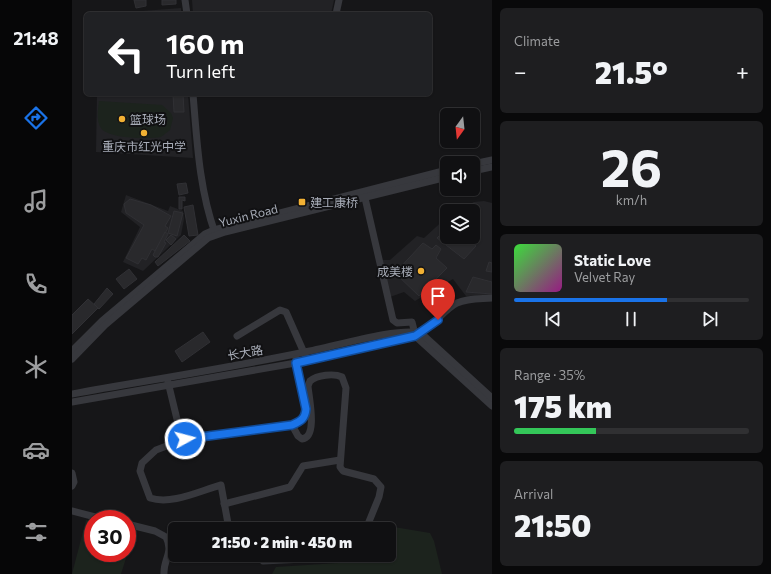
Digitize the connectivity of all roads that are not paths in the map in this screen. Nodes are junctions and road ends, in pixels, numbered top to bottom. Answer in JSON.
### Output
{"nodes":[{"id":1,"x":185,"y":0,"type":"edge"},
{"id":2,"x":339,"y":0,"type":"edge"},
{"id":3,"x":187,"y":12,"type":"edge"},
{"id":4,"x":336,"y":12,"type":"edge"},
{"id":5,"x":194,"y":96,"type":"edge"},
{"id":6,"x":492,"y":160,"type":"edge"},
{"id":7,"x":480,"y":163,"type":"edge"},
{"id":8,"x":492,"y":167,"type":"edge"},
{"id":9,"x":480,"y":170,"type":"edge"},
{"id":10,"x":440,"y":172,"type":"edge"},
{"id":11,"x":440,"y":179,"type":"edge"},
{"id":12,"x":365,"y":198,"type":"junction"},
{"id":13,"x":215,"y":232,"type":"junction"},
{"id":14,"x":492,"y":298,"type":"edge"},
{"id":15,"x":417,"y":333,"type":"junction"},
{"id":16,"x":237,"y":336,"type":"dead end"},
{"id":17,"x":72,"y":352,"type":"edge"},
{"id":18,"x":304,"y":353,"type":"junction"},
{"id":19,"x":295,"y":354,"type":"junction"},
{"id":20,"x":72,"y":359,"type":"edge"},
{"id":21,"x":307,"y":361,"type":"junction"},
{"id":22,"x":296,"y":363,"type":"junction"},
{"id":23,"x":167,"y":377,"type":"junction"},
{"id":24,"x":169,"y":385,"type":"junction"},
{"id":25,"x":72,"y":391,"type":"edge"},
{"id":26,"x":80,"y":393,"type":"junction"},
{"id":27,"x":72,"y":394,"type":"edge"},
{"id":28,"x":492,"y":398,"type":"edge"},
{"id":29,"x":72,"y":402,"type":"edge"},
{"id":30,"x":492,"y":406,"type":"edge"},
{"id":31,"x":292,"y":425,"type":"junction"},
{"id":32,"x":182,"y":440,"type":"junction"},
{"id":33,"x":340,"y":460,"type":"junction"},
{"id":34,"x":72,"y":473,"type":"edge"},
{"id":35,"x":72,"y":486,"type":"edge"},
{"id":36,"x":224,"y":504,"type":"junction"},
{"id":37,"x":72,"y":511,"type":"edge"},
{"id":38,"x":84,"y":514,"type":"edge"},
{"id":39,"x":228,"y":522,"type":"edge"},
{"id":40,"x":369,"y":522,"type":"edge"},
{"id":41,"x":136,"y":526,"type":"edge"},
{"id":42,"x":164,"y":574,"type":"edge"}],
"edges":[{"from":1,"to":3,"type":"street"},
{"from":2,"to":4,"type":"street"},
{"from":5,"to":13,"type":"street"},
{"from":6,"to":7,"type":"street"},
{"from":8,"to":9,"type":"street"},
{"from":10,"to":13,"type":"street","name":"Yuxin Road"},
{"from":11,"to":12,"type":"street","name":"Yuxin Road"},
{"from":12,"to":13,"type":"street","name":"Yuxin Road"},
{"from":12,"to":15,"type":"street"},
{"from":13,"to":17,"type":"street","name":"Yuxin Road"},
{"from":13,"to":20,"type":"street","name":"Yuxin Road"},
{"from":14,"to":15,"type":"street"},
{"from":15,"to":18,"type":"street","name":"长大路"},
{"from":15,"to":21,"type":"street","name":"长大路"},
{"from":15,"to":28,"type":"street"},
{"from":15,"to":30,"type":"street"},
{"from":16,"to":18,"type":"street"},
{"from":18,"to":19,"type":"street","name":"长大路"},
{"from":18,"to":21,"type":"street"},
{"from":19,"to":22,"type":"street"},
{"from":19,"to":23,"type":"street","name":"长大路"},
{"from":21,"to":22,"type":"street","name":"长大路"},
{"from":22,"to":24,"type":"street","name":"长大路"},
{"from":22,"to":31,"type":"street"},
{"from":23,"to":24,"type":"street"},
{"from":23,"to":26,"type":"street","name":"长大路"},
{"from":24,"to":29,"type":"street","name":"长大路"},
{"from":24,"to":32,"type":"street"},
{"from":25,"to":26,"type":"street"},
{"from":26,"to":27,"type":"street","name":"长大路"},
{"from":31,"to":32,"type":"street"},
{"from":31,"to":33,"type":"street"},
{"from":32,"to":36,"type":"street"},
{"from":33,"to":36,"type":"street"},
{"from":33,"to":40,"type":"street"},
{"from":34,"to":35,"type":"street"},
{"from":36,"to":39,"type":"street"},
{"from":37,"to":38,"type":"street"},
{"from":41,"to":42,"type":"street"}]}
